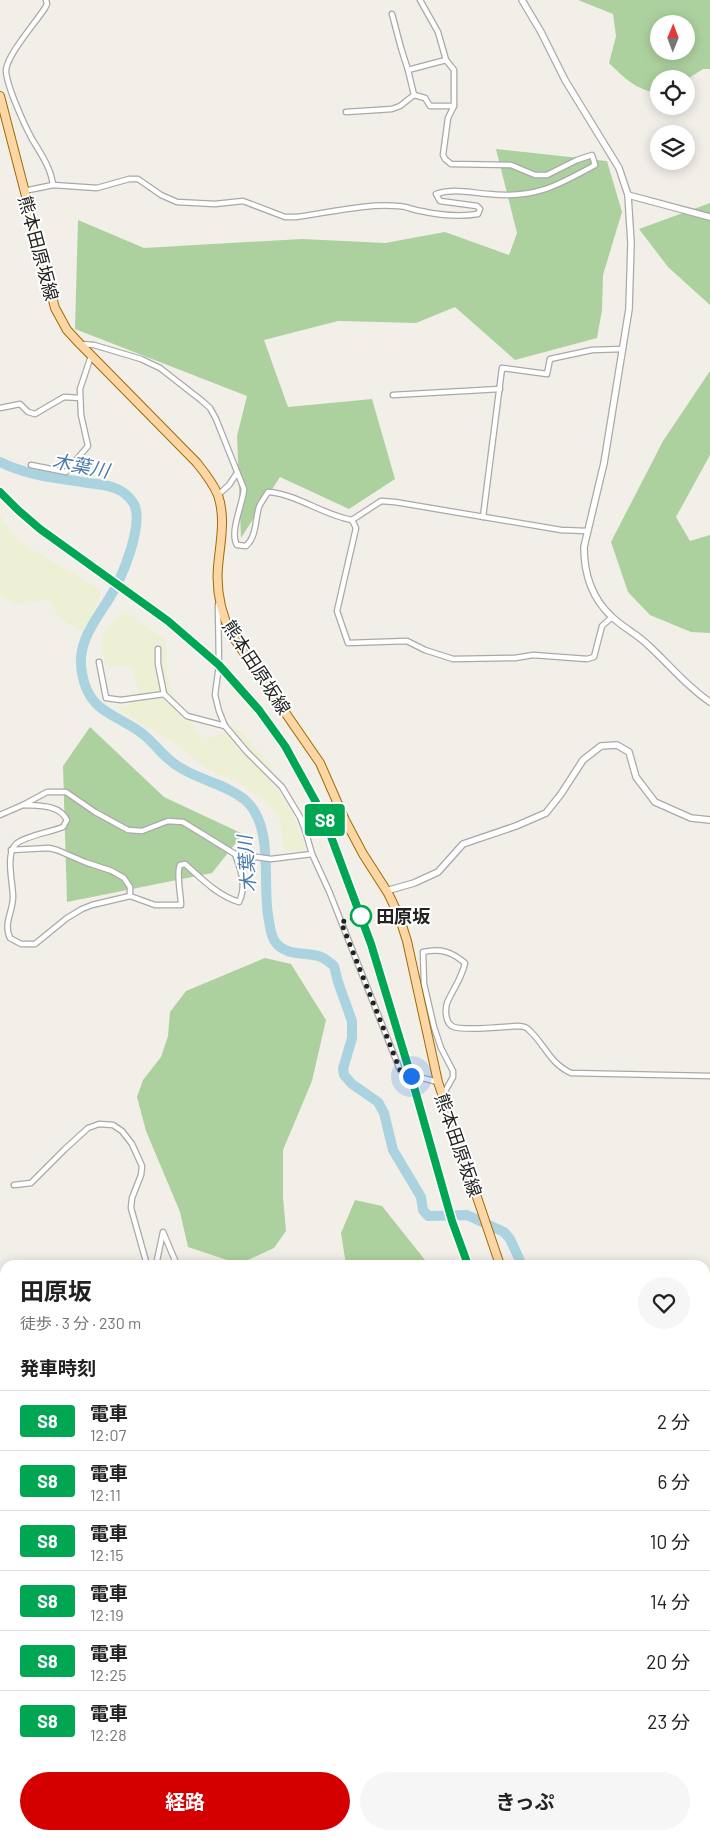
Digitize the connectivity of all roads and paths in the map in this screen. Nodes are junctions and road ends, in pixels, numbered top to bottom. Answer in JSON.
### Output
{"nodes":[{"id":1,"x":46,"y":0,"type":"edge"},
{"id":2,"x":420,"y":0,"type":"edge"},
{"id":3,"x":522,"y":0,"type":"edge"},
{"id":4,"x":392,"y":14,"type":"dead end"},
{"id":5,"x":446,"y":60,"type":"junction"},
{"id":6,"x":408,"y":70,"type":"junction"},
{"id":7,"x":414,"y":95,"type":"junction"},
{"id":8,"x":0,"y":96,"type":"edge"},
{"id":9,"x":454,"y":106,"type":"junction"},
{"id":10,"x":346,"y":112,"type":"dead end"},
{"id":11,"x":53,"y":185,"type":"junction"},
{"id":12,"x":24,"y":192,"type":"junction"},
{"id":13,"x":628,"y":195,"type":"junction"},
{"id":14,"x":710,"y":217,"type":"edge"},
{"id":15,"x":78,"y":343,"type":"junction"},
{"id":16,"x":623,"y":349,"type":"junction"},
{"id":17,"x":91,"y":356,"type":"junction"},
{"id":18,"x":500,"y":389,"type":"junction"},
{"id":19,"x":393,"y":395,"type":"dead end"},
{"id":20,"x":80,"y":398,"type":"junction"},
{"id":21,"x":0,"y":408,"type":"edge"},
{"id":22,"x":31,"y":465,"type":"dead end"},
{"id":23,"x":237,"y":472,"type":"junction"},
{"id":24,"x":218,"y":495,"type":"junction"},
{"id":25,"x":483,"y":517,"type":"junction"},
{"id":26,"x":352,"y":520,"type":"junction"},
{"id":27,"x":587,"y":531,"type":"junction"},
{"id":28,"x":218,"y":592,"type":"junction"},
{"id":29,"x":612,"y":617,"type":"junction"},
{"id":30,"x":158,"y":649,"type":"dead end"},
{"id":31,"x":99,"y":662,"type":"dead end"},
{"id":32,"x":164,"y":694,"type":"junction"},
{"id":33,"x":710,"y":702,"type":"edge"},
{"id":34,"x":225,"y":726,"type":"junction"},
{"id":35,"x":23,"y":805,"type":"junction"},
{"id":36,"x":0,"y":815,"type":"edge"},
{"id":37,"x":710,"y":820,"type":"edge"},
{"id":38,"x":11,"y":850,"type":"junction"},
{"id":39,"x":235,"y":854,"type":"junction"},
{"id":40,"x":312,"y":854,"type":"junction"},
{"id":41,"x":386,"y":891,"type":"junction"},
{"id":42,"x":130,"y":896,"type":"junction"},
{"id":43,"x":710,"y":1076,"type":"edge"},
{"id":44,"x":438,"y":1082,"type":"junction"},
{"id":45,"x":442,"y":1095,"type":"junction"},
{"id":46,"x":14,"y":1185,"type":"dead end"},
{"id":47,"x":146,"y":1260,"type":"edge"},
{"id":48,"x":157,"y":1260,"type":"edge"},
{"id":49,"x":175,"y":1260,"type":"edge"},
{"id":50,"x":498,"y":1260,"type":"edge"}],
"edges":[{"from":1,"to":11,"type":"street"},
{"from":2,"to":5,"type":"street"},
{"from":3,"to":13,"type":"street"},
{"from":4,"to":6,"type":"street"},
{"from":5,"to":6,"type":"street"},
{"from":5,"to":9,"type":"street"},
{"from":6,"to":7,"type":"street"},
{"from":7,"to":9,"type":"street"},
{"from":7,"to":10,"type":"street"},
{"from":8,"to":12,"type":"main road","name":"熊本田原坂線"},
{"from":9,"to":11,"type":"street"},
{"from":11,"to":12,"type":"street"},
{"from":12,"to":15,"type":"main road","name":"熊本田原坂線"},
{"from":13,"to":14,"type":"street"},
{"from":13,"to":16,"type":"street"},
{"from":15,"to":17,"type":"main road","name":"熊本田原坂線"},
{"from":15,"to":23,"type":"street"},
{"from":16,"to":18,"type":"street"},
{"from":16,"to":27,"type":"street"},
{"from":17,"to":20,"type":"street"},
{"from":17,"to":24,"type":"main road","name":"熊本田原坂線"},
{"from":18,"to":19,"type":"street"},
{"from":18,"to":25,"type":"street"},
{"from":20,"to":21,"type":"street"},
{"from":20,"to":22,"type":"street"},
{"from":23,"to":24,"type":"street"},
{"from":23,"to":26,"type":"street"},
{"from":24,"to":28,"type":"main road","name":"熊本田原坂線"},
{"from":25,"to":26,"type":"street"},
{"from":25,"to":27,"type":"street"},
{"from":26,"to":29,"type":"street"},
{"from":27,"to":29,"type":"street"},
{"from":28,"to":34,"type":"street"},
{"from":28,"to":41,"type":"main road","name":"熊本田原坂線"},
{"from":29,"to":33,"type":"street"},
{"from":30,"to":32,"type":"street"},
{"from":31,"to":32,"type":"street"},
{"from":32,"to":34,"type":"street"},
{"from":34,"to":40,"type":"street"},
{"from":35,"to":36,"type":"street"},
{"from":35,"to":38,"type":"street"},
{"from":35,"to":39,"type":"street"},
{"from":37,"to":41,"type":"street"},
{"from":38,"to":42,"type":"street"},
{"from":38,"to":42,"type":"street"},
{"from":39,"to":40,"type":"street"},
{"from":39,"to":42,"type":"street"},
{"from":40,"to":44,"type":"street"},
{"from":41,"to":44,"type":"main road","name":"熊本田原坂線"},
{"from":43,"to":45,"type":"street"},
{"from":44,"to":45,"type":"main road","name":"熊本田原坂線"},
{"from":45,"to":50,"type":"main road","name":"熊本田原坂線"},
{"from":46,"to":47,"type":"street"},
{"from":48,"to":49,"type":"street"}]}
